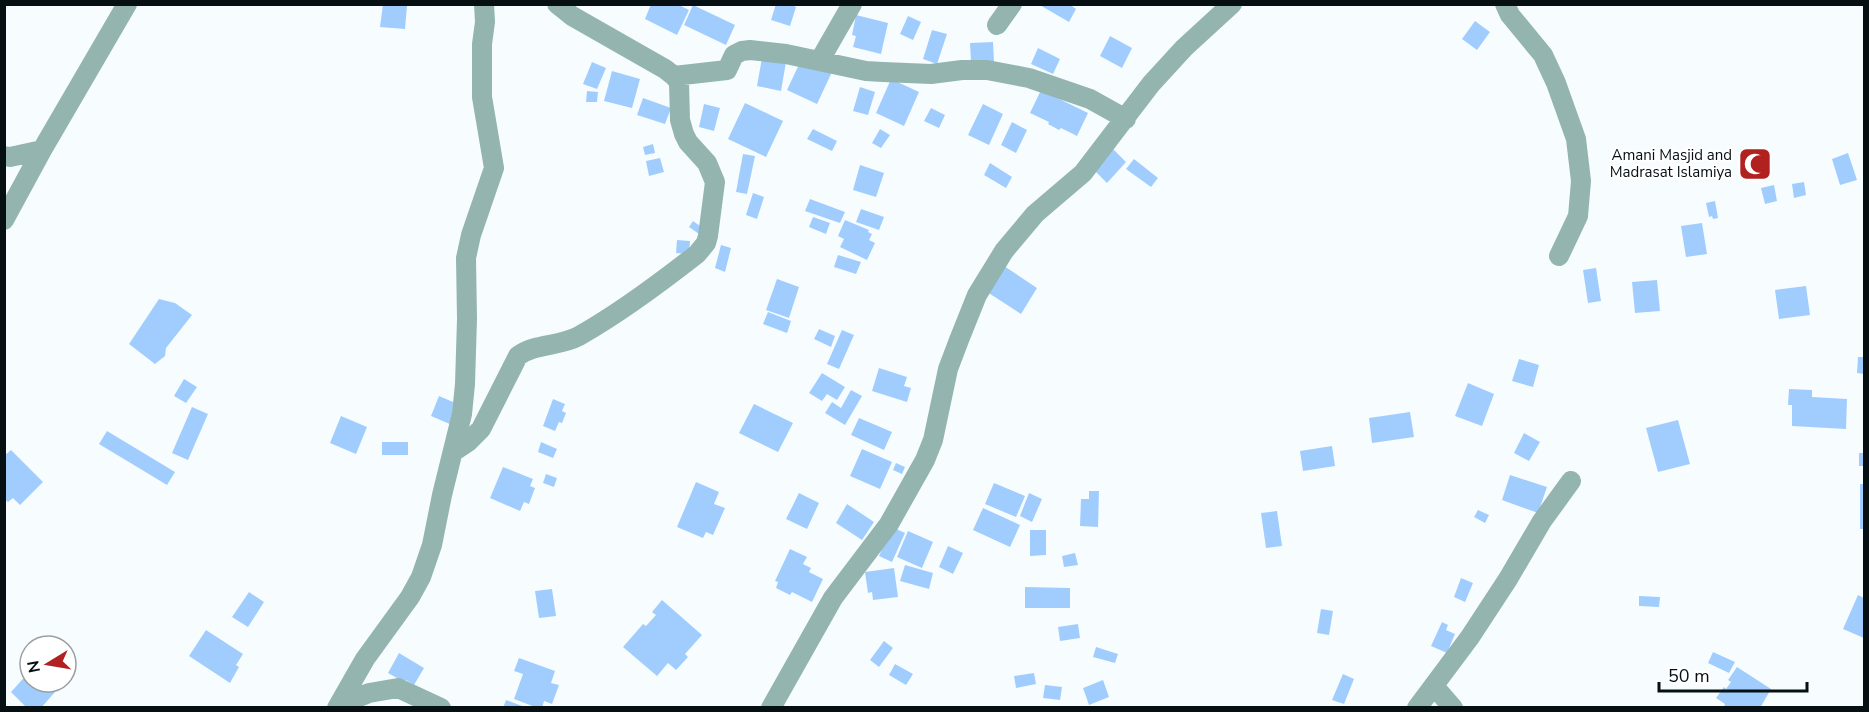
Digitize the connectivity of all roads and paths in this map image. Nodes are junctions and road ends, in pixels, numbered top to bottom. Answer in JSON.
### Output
{"nodes":[{"id":1,"x":127,"y":4,"type":"edge"},
{"id":2,"x":484,"y":4,"type":"edge"},
{"id":3,"x":557,"y":4,"type":"edge"},
{"id":4,"x":852,"y":4,"type":"edge"},
{"id":5,"x":1012,"y":4,"type":"edge"},
{"id":6,"x":1232,"y":4,"type":"edge"},
{"id":7,"x":1505,"y":4,"type":"edge"},
{"id":8,"x":997,"y":25,"type":"dead end"},
{"id":9,"x":820,"y":60,"type":"junction"},
{"id":10,"x":674,"y":76,"type":"junction"},
{"id":11,"x":1126,"y":119,"type":"junction"},
{"id":12,"x":42,"y":150,"type":"junction"},
{"id":13,"x":4,"y":156,"type":"edge"},
{"id":14,"x":4,"y":220,"type":"edge"},
{"id":15,"x":1559,"y":256,"type":"dead end"},
{"id":16,"x":453,"y":452,"type":"junction"},
{"id":17,"x":1571,"y":481,"type":"dead end"},
{"id":18,"x":1434,"y":686,"type":"junction"},
{"id":19,"x":339,"y":708,"type":"edge"},
{"id":20,"x":441,"y":708,"type":"edge"},
{"id":21,"x":771,"y":708,"type":"edge"},
{"id":22,"x":1417,"y":708,"type":"edge"},
{"id":23,"x":1453,"y":708,"type":"edge"}],
"edges":[{"from":1,"to":12,"type":"street"},
{"from":2,"to":16,"type":"street"},
{"from":3,"to":10,"type":"street"},
{"from":4,"to":9,"type":"street"},
{"from":5,"to":8,"type":"street"},
{"from":6,"to":11,"type":"street"},
{"from":7,"to":15,"type":"street"},
{"from":9,"to":10,"type":"street"},
{"from":9,"to":11,"type":"street"},
{"from":10,"to":16,"type":"street"},
{"from":11,"to":21,"type":"street"},
{"from":12,"to":13,"type":"street"},
{"from":12,"to":14,"type":"street"},
{"from":16,"to":19,"type":"street"},
{"from":17,"to":18,"type":"street"},
{"from":18,"to":22,"type":"street"},
{"from":18,"to":23,"type":"street"},
{"from":19,"to":20,"type":"street"}]}
